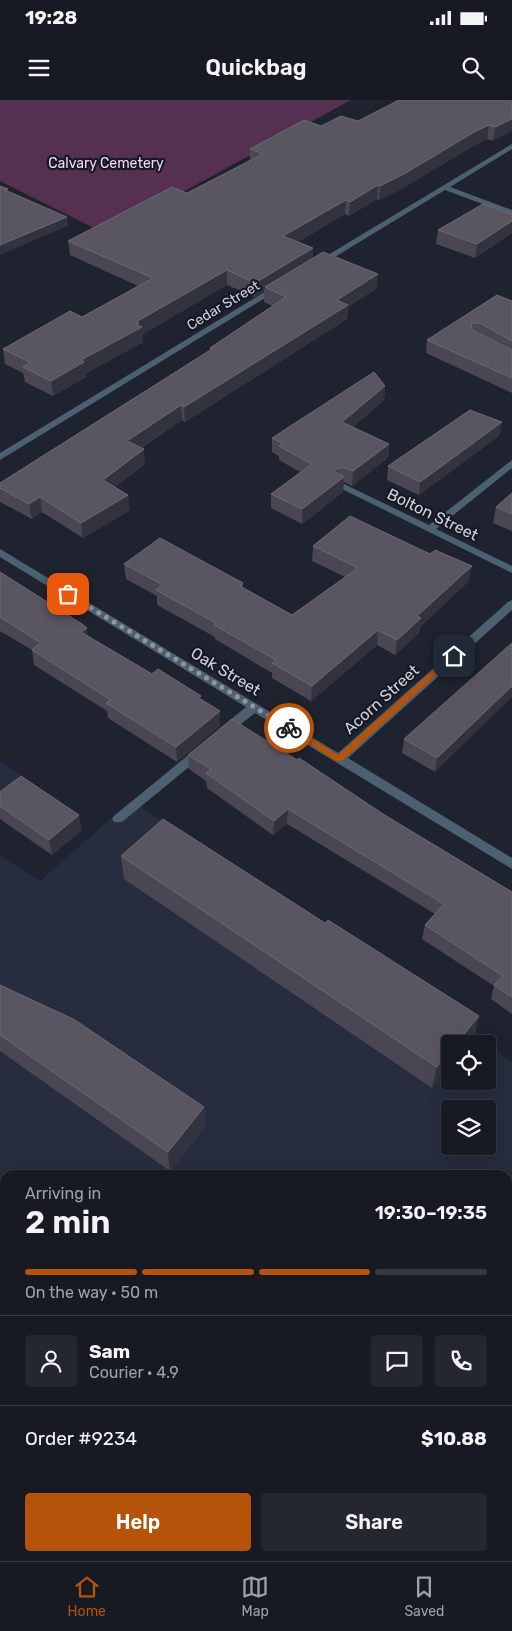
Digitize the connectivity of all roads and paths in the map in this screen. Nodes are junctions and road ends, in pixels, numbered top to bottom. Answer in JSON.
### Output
{"nodes":[{"id":1,"x":512,"y":146,"type":"edge"},
{"id":2,"x":444,"y":187,"type":"junction"},
{"id":3,"x":512,"y":213,"type":"edge"},
{"id":4,"x":309,"y":269,"type":"edge"},
{"id":5,"x":284,"y":285,"type":"edge"},
{"id":6,"x":0,"y":457,"type":"edge"},
{"id":7,"x":512,"y":463,"type":"edge"},
{"id":8,"x":341,"y":486,"type":"edge"},
{"id":9,"x":430,"y":529,"type":"junction"},
{"id":10,"x":0,"y":552,"type":"edge"},
{"id":11,"x":512,"y":570,"type":"edge"},
{"id":12,"x":512,"y":604,"type":"edge"},
{"id":13,"x":254,"y":707,"type":"junction"},
{"id":14,"x":339,"y":759,"type":"junction"},
{"id":15,"x":118,"y":819,"type":"dead end"},
{"id":16,"x":512,"y":864,"type":"edge"}],
"edges":[{"from":1,"to":2,"type":"street"},
{"from":2,"to":3,"type":"street"},
{"from":2,"to":4,"type":"street"},
{"from":5,"to":6,"type":"street","name":"Cedar Street"},
{"from":7,"to":9,"type":"street"},
{"from":8,"to":9,"type":"street","name":"Bolton Street"},
{"from":9,"to":11,"type":"street","name":"Bolton Street"},
{"from":10,"to":13,"type":"street","name":"Oak Street"},
{"from":12,"to":14,"type":"street","name":"Acorn Street"},
{"from":13,"to":14,"type":"street","name":"Oak Street"},
{"from":13,"to":15,"type":"street"},
{"from":14,"to":16,"type":"street","name":"Oak Street"}]}
